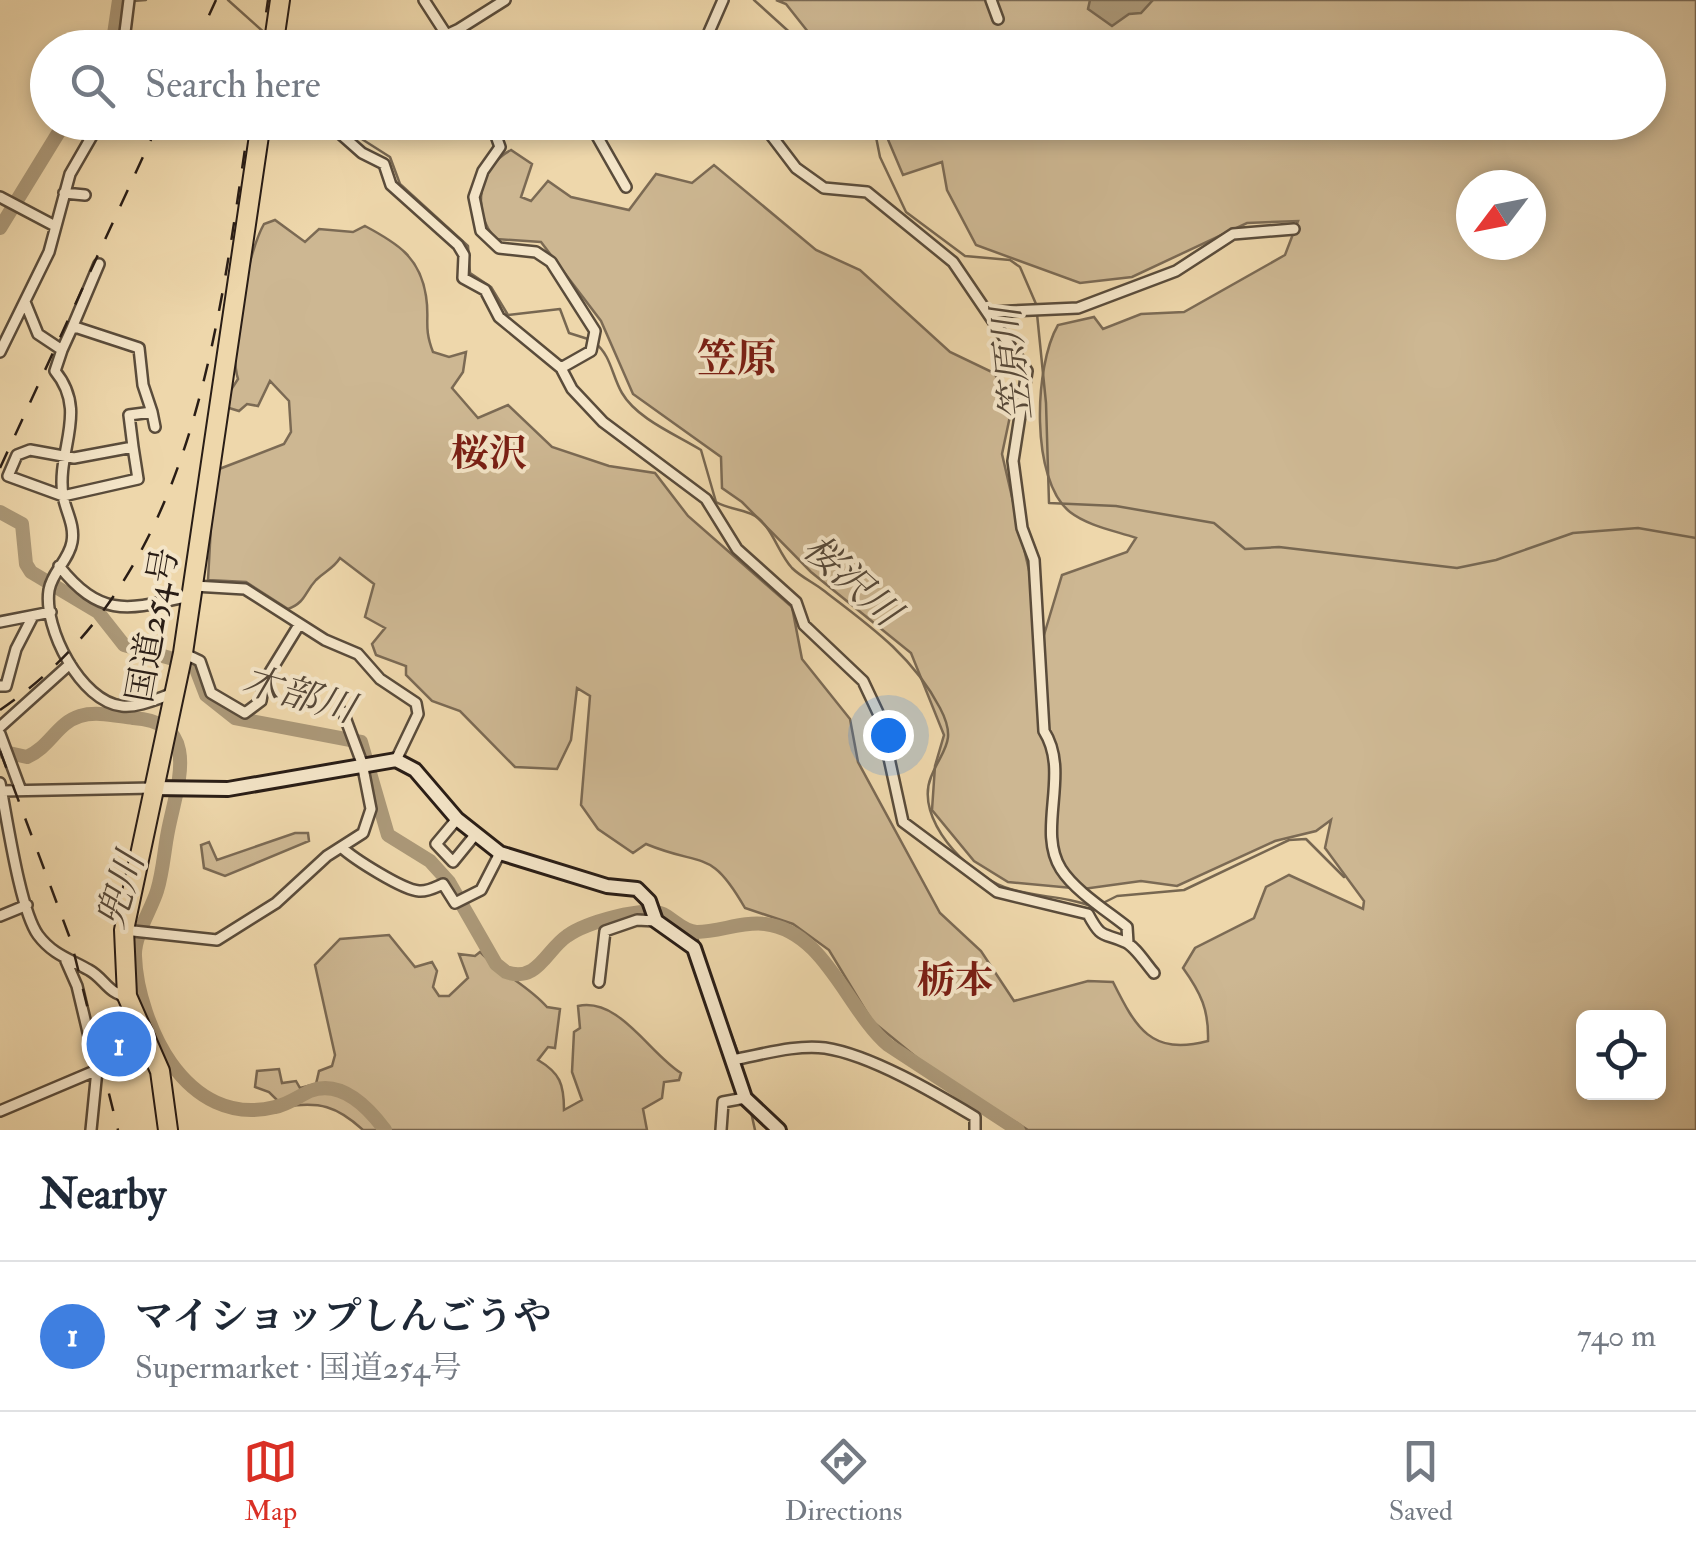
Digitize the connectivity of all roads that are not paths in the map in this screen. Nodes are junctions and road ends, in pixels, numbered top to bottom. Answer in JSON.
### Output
{"nodes":[{"id":1,"x":280,"y":0,"type":"edge"},
{"id":2,"x":424,"y":0,"type":"edge"},
{"id":3,"x":505,"y":0,"type":"edge"},
{"id":4,"x":724,"y":0,"type":"edge"},
{"id":5,"x":991,"y":0,"type":"edge"},
{"id":6,"x":130,"y":2,"type":"edge"},
{"id":7,"x":998,"y":18,"type":"dead end"},
{"id":8,"x":126,"y":30,"type":"edge"},
{"id":9,"x":276,"y":30,"type":"edge"},
{"id":10,"x":445,"y":30,"type":"edge"},
{"id":11,"x":455,"y":30,"type":"edge"},
{"id":12,"x":710,"y":30,"type":"edge"},
{"id":13,"x":90,"y":140,"type":"edge"},
{"id":14,"x":259,"y":140,"type":"edge"},
{"id":15,"x":348,"y":140,"type":"edge"},
{"id":16,"x":498,"y":140,"type":"edge"},
{"id":17,"x":599,"y":140,"type":"edge"},
{"id":18,"x":775,"y":140,"type":"edge"},
{"id":19,"x":626,"y":187,"type":"dead end"},
{"id":20,"x":64,"y":193,"type":"junction"},
{"id":21,"x":85,"y":195,"type":"dead end"},
{"id":22,"x":3,"y":200,"type":"edge"},
{"id":23,"x":55,"y":226,"type":"junction"},
{"id":24,"x":1294,"y":229,"type":"dead end"},
{"id":25,"x":100,"y":264,"type":"dead end"},
{"id":26,"x":25,"y":302,"type":"junction"},
{"id":27,"x":990,"y":312,"type":"junction"},
{"id":28,"x":72,"y":328,"type":"junction"},
{"id":29,"x":62,"y":350,"type":"junction"},
{"id":30,"x":0,"y":352,"type":"edge"},
{"id":31,"x":561,"y":368,"type":"junction"},
{"id":32,"x":152,"y":412,"type":"junction"},
{"id":33,"x":154,"y":428,"type":"dead end"},
{"id":34,"x":133,"y":447,"type":"junction"},
{"id":35,"x":66,"y":459,"type":"junction"},
{"id":36,"x":63,"y":496,"type":"junction"},
{"id":37,"x":59,"y":566,"type":"junction"},
{"id":38,"x":193,"y":590,"type":"junction"},
{"id":39,"x":51,"y":612,"type":"junction"},
{"id":40,"x":32,"y":618,"type":"junction"},
{"id":41,"x":0,"y":622,"type":"edge"},
{"id":42,"x":299,"y":625,"type":"junction"},
{"id":43,"x":183,"y":653,"type":"junction"},
{"id":44,"x":70,"y":664,"type":"junction"},
{"id":45,"x":0,"y":686,"type":"edge"},
{"id":46,"x":174,"y":693,"type":"junction"},
{"id":47,"x":343,"y":712,"type":"dead end"},
{"id":48,"x":1,"y":735,"type":"edge"},
{"id":49,"x":396,"y":760,"type":"junction"},
{"id":50,"x":362,"y":763,"type":"junction"},
{"id":51,"x":1,"y":787,"type":"edge"},
{"id":52,"x":20,"y":788,"type":"junction"},
{"id":53,"x":154,"y":788,"type":"junction"},
{"id":54,"x":457,"y":819,"type":"junction"},
{"id":55,"x":475,"y":836,"type":"junction"},
{"id":56,"x":341,"y":847,"type":"junction"},
{"id":57,"x":500,"y":853,"type":"junction"},
{"id":58,"x":27,"y":905,"type":"junction"},
{"id":59,"x":0,"y":916,"type":"edge"},
{"id":60,"x":656,"y":921,"type":"junction"},
{"id":61,"x":124,"y":930,"type":"junction"},
{"id":62,"x":1128,"y":942,"type":"junction"},
{"id":63,"x":66,"y":961,"type":"junction"},
{"id":64,"x":1154,"y":972,"type":"dead end"},
{"id":65,"x":599,"y":982,"type":"dead end"},
{"id":66,"x":127,"y":996,"type":"junction"},
{"id":67,"x":732,"y":1060,"type":"junction"},
{"id":68,"x":97,"y":1070,"type":"junction"},
{"id":69,"x":745,"y":1098,"type":"junction"},
{"id":70,"x":0,"y":1111,"type":"edge"},
{"id":71,"x":91,"y":1130,"type":"edge"},
{"id":72,"x":168,"y":1130,"type":"edge"},
{"id":73,"x":721,"y":1130,"type":"edge"},
{"id":74,"x":779,"y":1130,"type":"edge"},
{"id":75,"x":976,"y":1130,"type":"edge"}],
"edges":[{"from":1,"to":9,"type":"highway"},
{"from":2,"to":10,"type":"street"},
{"from":3,"to":11,"type":"street"},
{"from":4,"to":12,"type":"street"},
{"from":5,"to":7,"type":"street"},
{"from":6,"to":8,"type":"street"},
{"from":13,"to":20,"type":"street"},
{"from":14,"to":38,"type":"highway","name":"国道254号"},
{"from":15,"to":31,"type":"street"},
{"from":16,"to":31,"type":"street"},
{"from":17,"to":19,"type":"street"},
{"from":18,"to":27,"type":"street"},
{"from":20,"to":21,"type":"street"},
{"from":20,"to":23,"type":"street"},
{"from":22,"to":23,"type":"street"},
{"from":23,"to":26,"type":"street"},
{"from":24,"to":27,"type":"street"},
{"from":25,"to":28,"type":"street"},
{"from":26,"to":29,"type":"street"},
{"from":26,"to":30,"type":"street"},
{"from":27,"to":62,"type":"street"},
{"from":28,"to":29,"type":"street"},
{"from":28,"to":32,"type":"street"},
{"from":29,"to":35,"type":"street"},
{"from":31,"to":62,"type":"street"},
{"from":32,"to":33,"type":"street"},
{"from":32,"to":34,"type":"street"},
{"from":34,"to":35,"type":"street"},
{"from":34,"to":36,"type":"street"},
{"from":35,"to":36,"type":"street"},
{"from":35,"to":36,"type":"street"},
{"from":36,"to":37,"type":"street"},
{"from":37,"to":38,"type":"street"},
{"from":37,"to":39,"type":"street"},
{"from":38,"to":42,"type":"street"},
{"from":38,"to":43,"type":"highway","name":"国道254号"},
{"from":39,"to":40,"type":"street"},
{"from":39,"to":44,"type":"street"},
{"from":40,"to":41,"type":"street"},
{"from":40,"to":45,"type":"street"},
{"from":42,"to":43,"type":"street"},
{"from":42,"to":49,"type":"street"},
{"from":43,"to":46,"type":"highway","name":"国道254号"},
{"from":44,"to":46,"type":"street"},
{"from":44,"to":48,"type":"street"},
{"from":46,"to":53,"type":"highway","name":"国道254号"},
{"from":47,"to":50,"type":"street"},
{"from":48,"to":52,"type":"street"},
{"from":49,"to":50,"type":"street"},
{"from":49,"to":54,"type":"street"},
{"from":50,"to":53,"type":"street"},
{"from":50,"to":56,"type":"street"},
{"from":51,"to":52,"type":"street"},
{"from":51,"to":58,"type":"street"},
{"from":52,"to":53,"type":"street"},
{"from":53,"to":61,"type":"highway","name":"国道254号"},
{"from":54,"to":55,"type":"street"},
{"from":54,"to":55,"type":"street"},
{"from":55,"to":57,"type":"street"},
{"from":56,"to":57,"type":"street"},
{"from":56,"to":61,"type":"street"},
{"from":57,"to":60,"type":"street"},
{"from":58,"to":59,"type":"street"},
{"from":58,"to":63,"type":"street"},
{"from":60,"to":65,"type":"street"},
{"from":60,"to":67,"type":"street"},
{"from":61,"to":66,"type":"highway","name":"国道254号"},
{"from":62,"to":64,"type":"street"},
{"from":63,"to":66,"type":"street"},
{"from":63,"to":68,"type":"street"},
{"from":66,"to":72,"type":"highway","name":"国道254号"},
{"from":67,"to":69,"type":"street"},
{"from":67,"to":75,"type":"street"},
{"from":68,"to":70,"type":"street"},
{"from":68,"to":71,"type":"street"},
{"from":69,"to":73,"type":"street"},
{"from":69,"to":74,"type":"street"}]}
